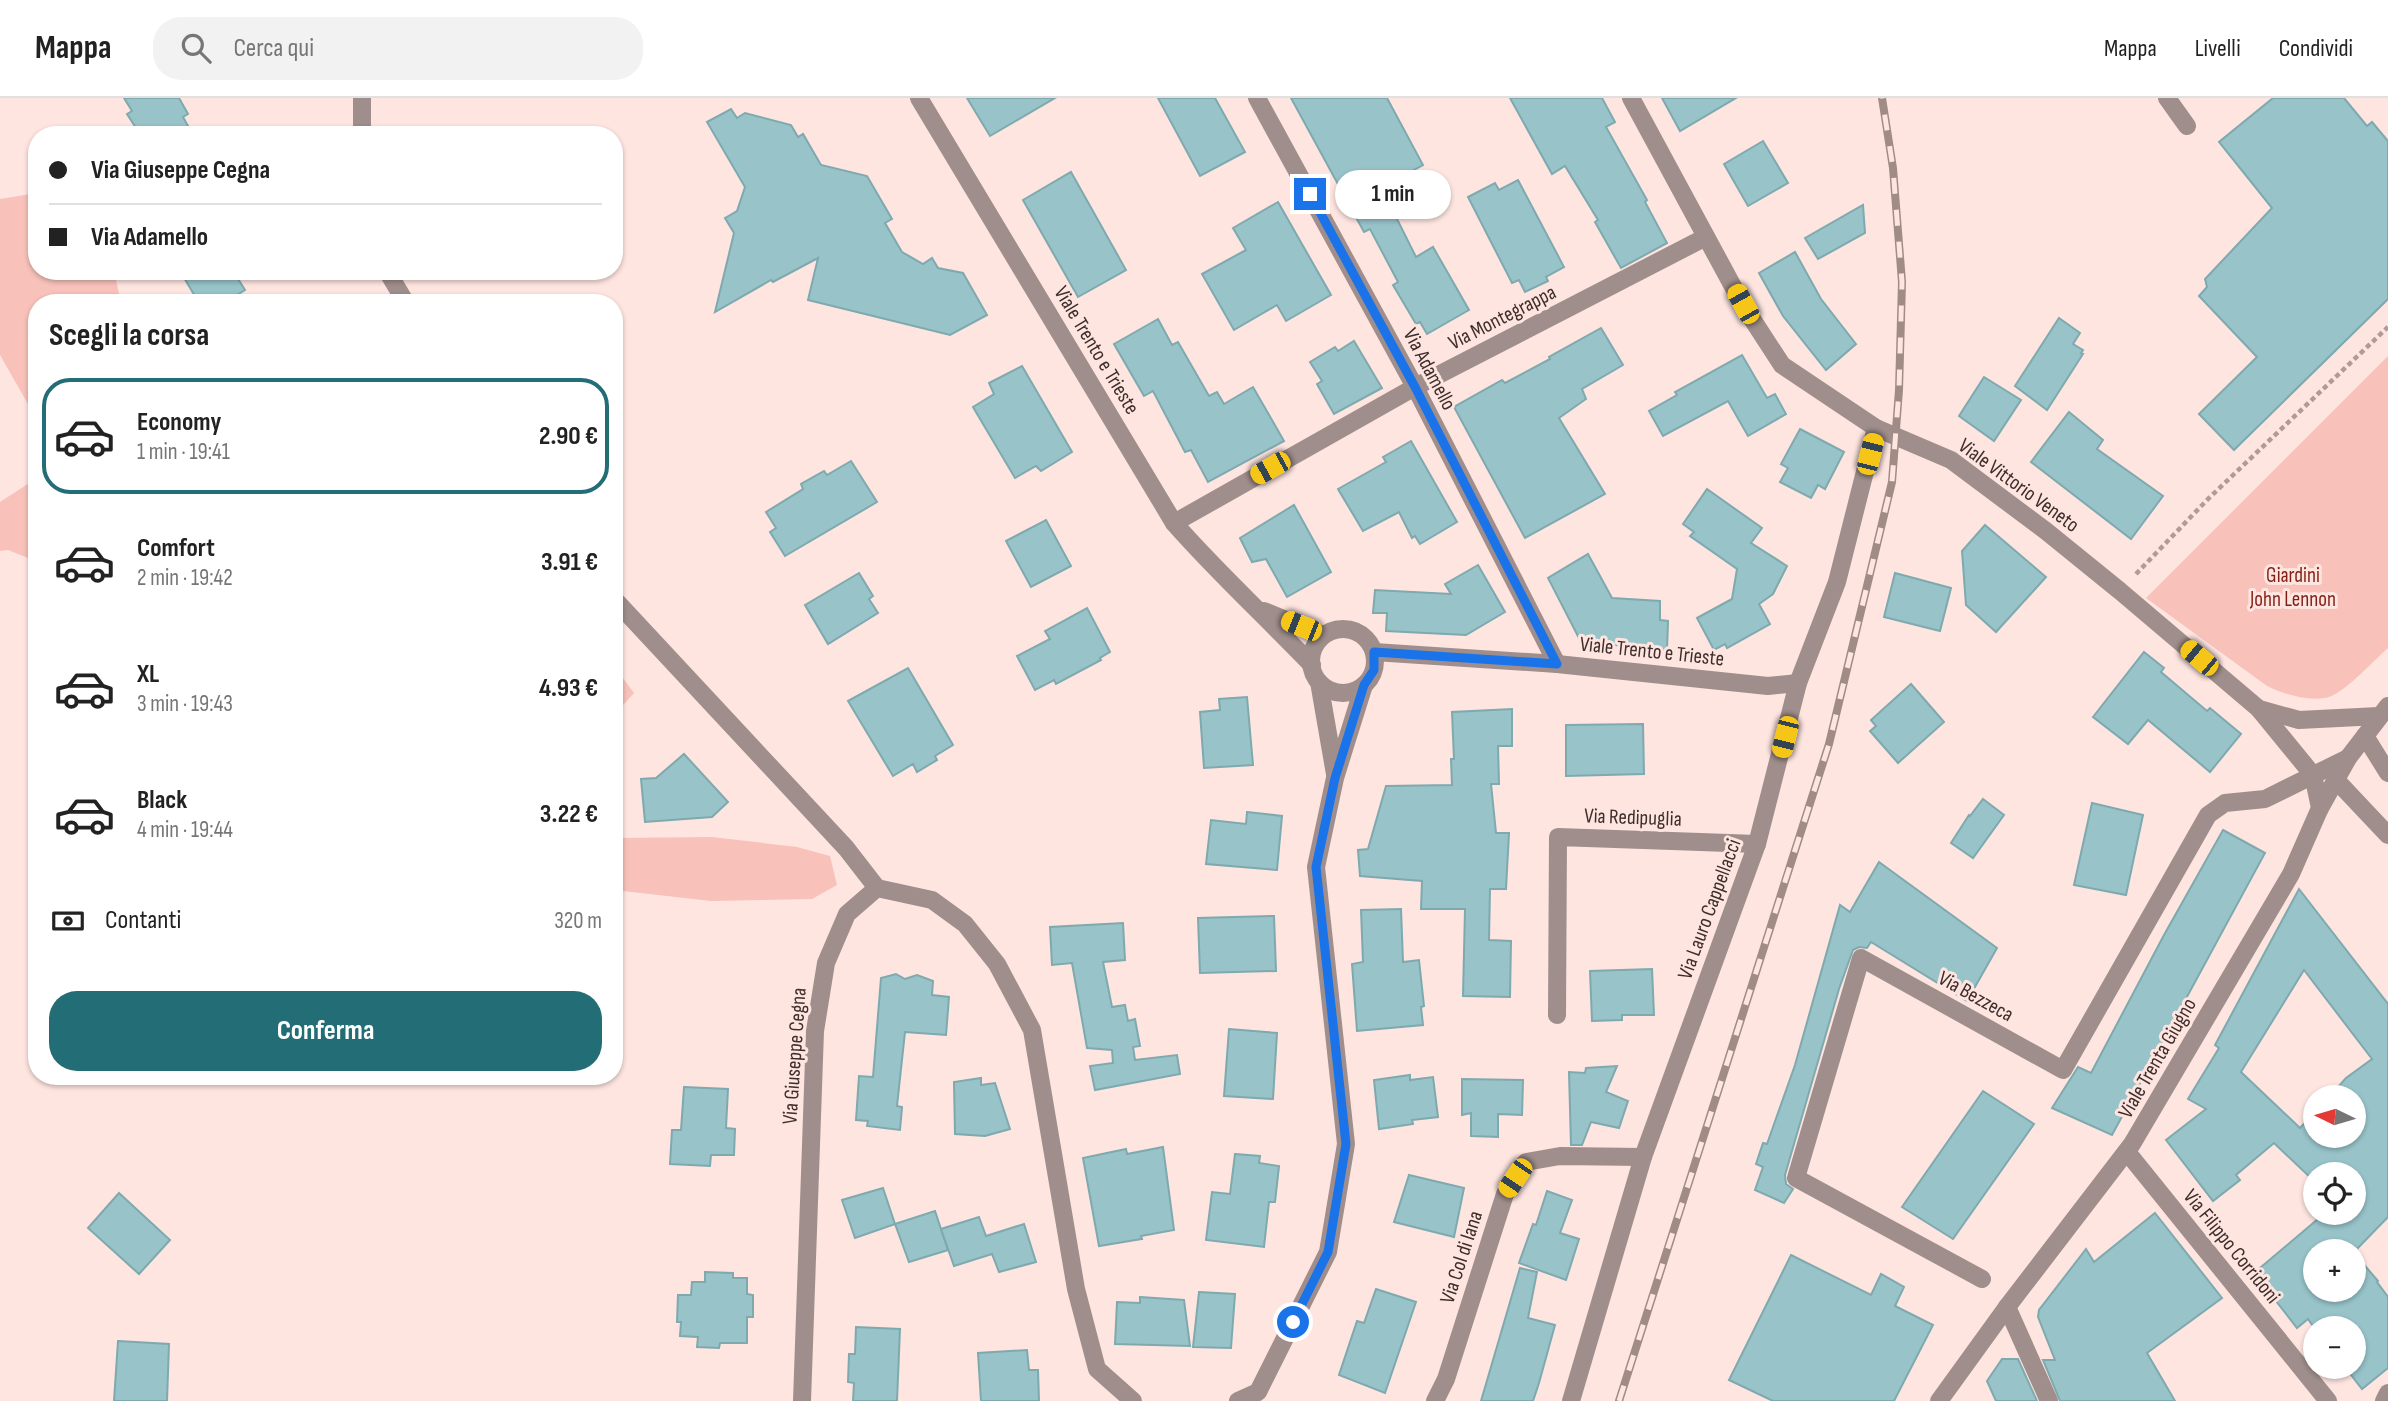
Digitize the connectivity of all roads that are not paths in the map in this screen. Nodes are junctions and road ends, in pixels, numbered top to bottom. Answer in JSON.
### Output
{"nodes":[{"id":1,"x":362,"y":98,"type":"edge"},
{"id":2,"x":919,"y":98,"type":"edge"},
{"id":3,"x":1257,"y":98,"type":"edge"},
{"id":4,"x":1631,"y":98,"type":"edge"},
{"id":5,"x":2168,"y":98,"type":"edge"},
{"id":6,"x":362,"y":126,"type":"edge"},
{"id":7,"x":2187,"y":126,"type":"dead end"},
{"id":8,"x":1706,"y":237,"type":"junction"},
{"id":9,"x":1415,"y":387,"type":"junction"},
{"id":10,"x":1876,"y":428,"type":"junction"},
{"id":11,"x":1174,"y":523,"type":"junction"},
{"id":12,"x":623,"y":608,"type":"edge"},
{"id":13,"x":1258,"y":609,"type":"junction"},
{"id":14,"x":1323,"y":635,"type":"junction"},
{"id":15,"x":1374,"y":652,"type":"junction"},
{"id":16,"x":1557,"y":664,"type":"junction"},
{"id":17,"x":1311,"y":665,"type":"junction"},
{"id":18,"x":1319,"y":682,"type":"junction"},
{"id":19,"x":1798,"y":683,"type":"junction"},
{"id":20,"x":1364,"y":685,"type":"junction"},
{"id":21,"x":2259,"y":709,"type":"junction"},
{"id":22,"x":2383,"y":711,"type":"edge"},
{"id":23,"x":2365,"y":736,"type":"junction"},
{"id":24,"x":2348,"y":758,"type":"junction"},
{"id":25,"x":2388,"y":773,"type":"edge"},
{"id":26,"x":2313,"y":775,"type":"junction"},
{"id":27,"x":1335,"y":778,"type":"junction"},
{"id":28,"x":2336,"y":780,"type":"junction"},
{"id":29,"x":2320,"y":808,"type":"junction"},
{"id":30,"x":2388,"y":835,"type":"edge"},
{"id":31,"x":1757,"y":844,"type":"junction"},
{"id":32,"x":877,"y":888,"type":"junction"},
{"id":33,"x":1558,"y":1015,"type":"dead end"},
{"id":34,"x":2127,"y":1152,"type":"junction"},
{"id":35,"x":1643,"y":1157,"type":"junction"},
{"id":36,"x":1982,"y":1279,"type":"dead end"},
{"id":37,"x":2007,"y":1307,"type":"junction"},
{"id":38,"x":2388,"y":1393,"type":"edge"},
{"id":39,"x":802,"y":1401,"type":"edge"},
{"id":40,"x":1133,"y":1401,"type":"edge"},
{"id":41,"x":1238,"y":1401,"type":"edge"},
{"id":42,"x":1435,"y":1401,"type":"edge"},
{"id":43,"x":1571,"y":1401,"type":"edge"},
{"id":44,"x":1939,"y":1401,"type":"edge"},
{"id":45,"x":2049,"y":1401,"type":"edge"},
{"id":46,"x":2328,"y":1401,"type":"edge"},
{"id":47,"x":2384,"y":1401,"type":"edge"}],
"edges":[{"from":1,"to":6,"type":"street"},
{"from":2,"to":11,"type":"street","name":"Viale Trento e Trieste"},
{"from":3,"to":9,"type":"street","name":"Via Adamello"},
{"from":4,"to":8,"type":"street","name":"Viale Vittorio Veneto"},
{"from":5,"to":7,"type":"street"},
{"from":8,"to":9,"type":"street","name":"Via Montegrappa"},
{"from":8,"to":10,"type":"street","name":"Viale Vittorio Veneto"},
{"from":9,"to":11,"type":"street","name":"Via Montegrappa"},
{"from":9,"to":16,"type":"street","name":"Via Adamello"},
{"from":10,"to":19,"type":"street","name":"Via Lauro Cappellacci"},
{"from":10,"to":21,"type":"street","name":"Viale Vittorio Veneto"},
{"from":11,"to":13,"type":"street","name":"Viale Trento e Trieste"},
{"from":12,"to":32,"type":"street"},
{"from":13,"to":14,"type":"street","name":"Viale Trento e Trieste"},
{"from":13,"to":17,"type":"street","name":"Viale Trento e Trieste"},
{"from":14,"to":15,"type":"street"},
{"from":14,"to":17,"type":"street"},
{"from":15,"to":16,"type":"street","name":"Viale Trento e Trieste"},
{"from":15,"to":20,"type":"street"},
{"from":16,"to":19,"type":"street","name":"Viale Trento e Trieste"},
{"from":17,"to":18,"type":"street"},
{"from":18,"to":20,"type":"street"},
{"from":18,"to":27,"type":"street"},
{"from":19,"to":31,"type":"street","name":"Via Lauro Cappellacci"},
{"from":20,"to":27,"type":"street"},
{"from":21,"to":22,"type":"street"},
{"from":21,"to":26,"type":"street","name":"Viale Vittorio Veneto"},
{"from":22,"to":23,"type":"street","name":"Viale Trenta Giugno"},
{"from":23,"to":24,"type":"street","name":"Viale Trenta Giugno"},
{"from":23,"to":25,"type":"street"},
{"from":24,"to":26,"type":"street","name":"Via Bezzeca"},
{"from":24,"to":28,"type":"street","name":"Viale Trenta Giugno"},
{"from":26,"to":29,"type":"street","name":"Viale Vittorio Veneto"},
{"from":26,"to":36,"type":"street","name":"Via Bezzeca"},
{"from":27,"to":41,"type":"street"},
{"from":28,"to":29,"type":"street","name":"Viale Trenta Giugno"},
{"from":28,"to":30,"type":"street"},
{"from":29,"to":34,"type":"street","name":"Viale Trenta Giugno"},
{"from":31,"to":33,"type":"street","name":"Via Redipuglia"},
{"from":31,"to":35,"type":"street","name":"Via Lauro Cappellacci"},
{"from":32,"to":39,"type":"street","name":"Via Giuseppe Cegna"},
{"from":32,"to":40,"type":"street"},
{"from":34,"to":37,"type":"street","name":"Viale Trenta Giugno"},
{"from":34,"to":46,"type":"street","name":"Via Filippo Corridoni"},
{"from":35,"to":42,"type":"street","name":"Via Col di lana"},
{"from":35,"to":43,"type":"street","name":"Via Lauro Cappellacci"},
{"from":37,"to":44,"type":"street","name":"Viale Trenta Giugno"},
{"from":37,"to":45,"type":"street"},
{"from":38,"to":47,"type":"street"}]}
